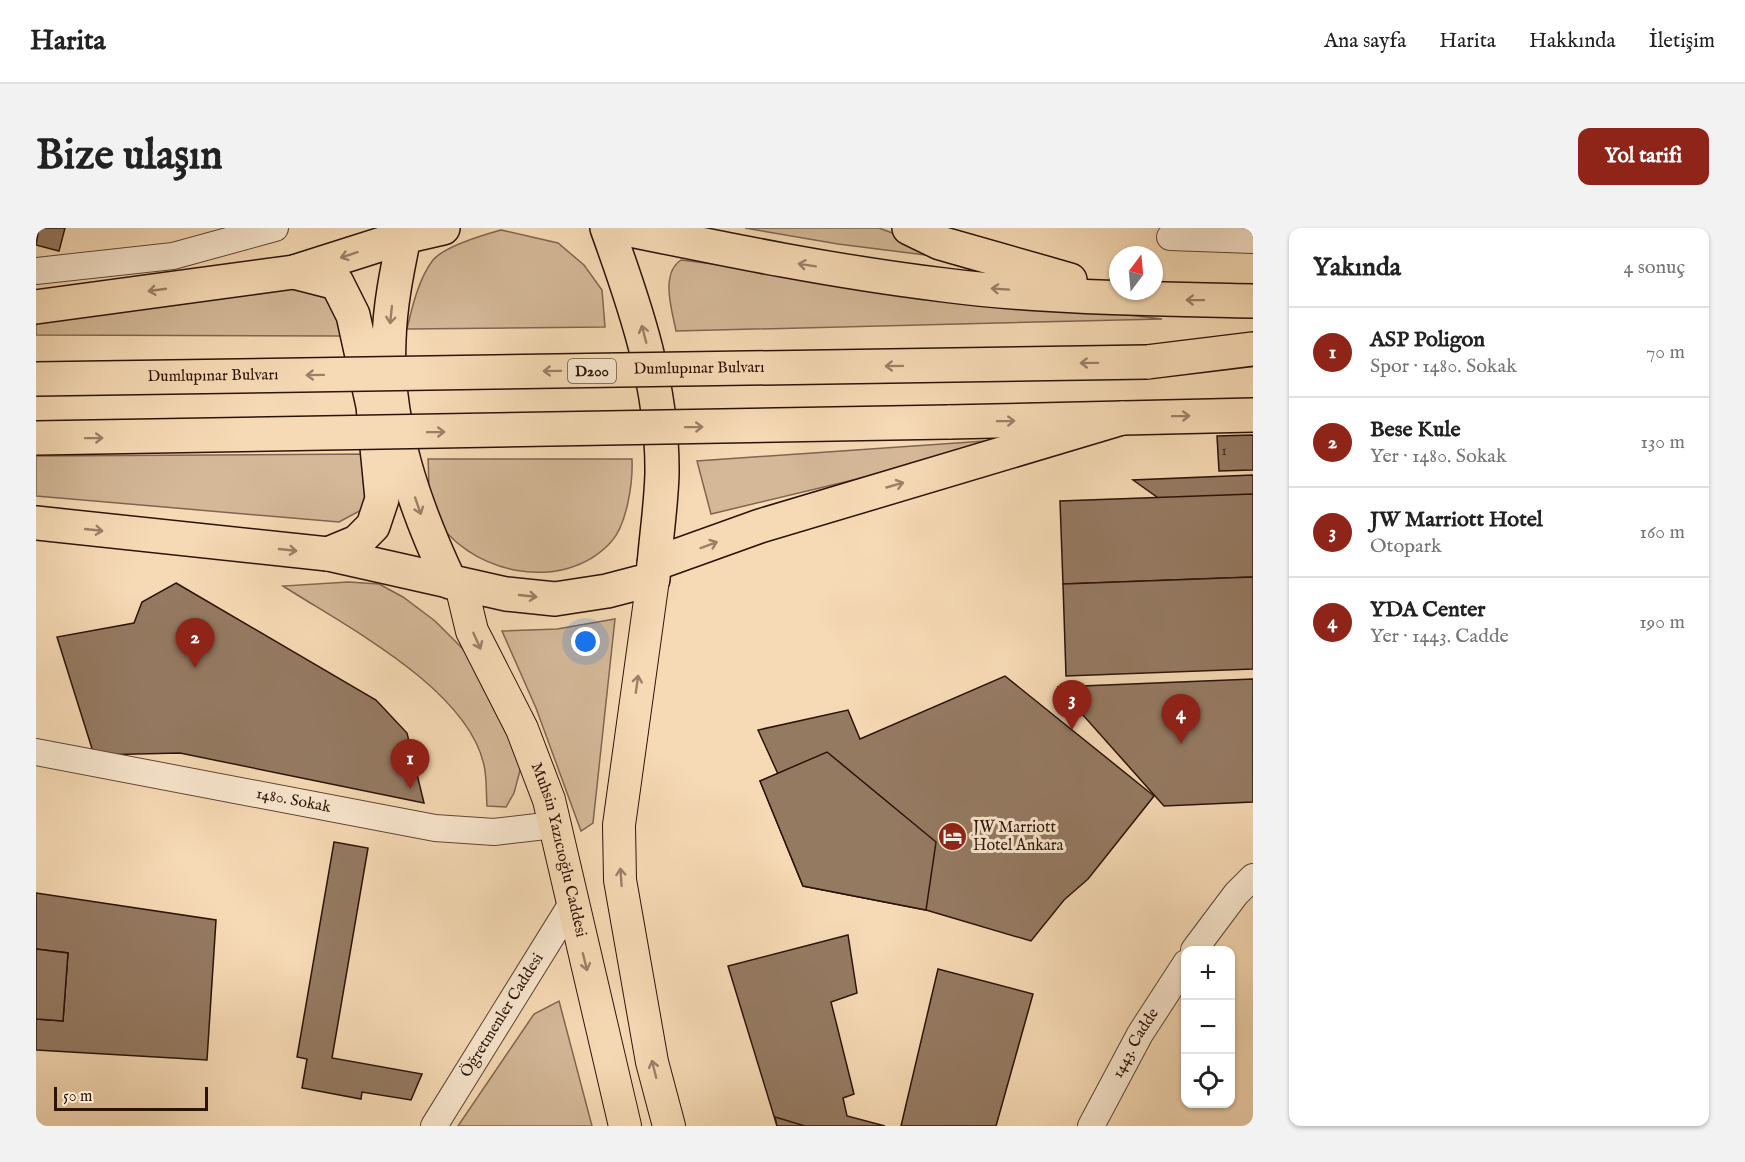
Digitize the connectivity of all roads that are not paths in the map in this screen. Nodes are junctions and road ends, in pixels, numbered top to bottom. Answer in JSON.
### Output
{"nodes":[{"id":1,"x":275,"y":228,"type":"edge"},
{"id":2,"x":443,"y":228,"type":"edge"},
{"id":3,"x":607,"y":228,"type":"edge"},
{"id":4,"x":621,"y":228,"type":"edge"},
{"id":5,"x":909,"y":228,"type":"edge"},
{"id":6,"x":405,"y":232,"type":"edge"},
{"id":7,"x":1170,"y":237,"type":"dead end"},
{"id":8,"x":1253,"y":240,"type":"edge"},
{"id":9,"x":36,"y":270,"type":"edge"},
{"id":10,"x":294,"y":272,"type":"junction"},
{"id":11,"x":1109,"y":291,"type":"edge"},
{"id":12,"x":1109,"y":297,"type":"edge"},
{"id":13,"x":1163,"y":299,"type":"edge"},
{"id":14,"x":1253,"y":301,"type":"edge"},
{"id":15,"x":36,"y":307,"type":"edge"},
{"id":16,"x":1253,"y":349,"type":"edge"},
{"id":17,"x":1253,"y":360,"type":"edge"},
{"id":18,"x":1147,"y":362,"type":"junction"},
{"id":19,"x":36,"y":379,"type":"edge"},
{"id":20,"x":1253,"y":415,"type":"edge"},
{"id":21,"x":1122,"y":418,"type":"junction"},
{"id":22,"x":36,"y":438,"type":"edge"},
{"id":23,"x":36,"y":524,"type":"edge"},
{"id":24,"x":328,"y":554,"type":"junction"},
{"id":25,"x":653,"y":572,"type":"junction"},
{"id":26,"x":456,"y":583,"type":"junction"},
{"id":27,"x":36,"y":752,"type":"edge"},
{"id":28,"x":554,"y":825,"type":"junction"},
{"id":29,"x":1253,"y":877,"type":"edge"},
{"id":30,"x":571,"y":905,"type":"junction"},
{"id":31,"x":1198,"y":946,"type":"edge"},
{"id":32,"x":1181,"y":969,"type":"edge"},
{"id":33,"x":434,"y":1126,"type":"edge"},
{"id":34,"x":625,"y":1126,"type":"edge"},
{"id":35,"x":669,"y":1126,"type":"edge"},
{"id":36,"x":1091,"y":1126,"type":"edge"}],
"edges":[{"from":1,"to":9,"type":"street"},
{"from":2,"to":6,"type":"highway"},
{"from":25,"to":3,"type":"highway","one_way":true},
{"from":12,"to":4,"type":"highway","one_way":true},
{"from":5,"to":11,"type":"highway"},
{"from":6,"to":10,"type":"highway","one_way":true},
{"from":6,"to":26,"type":"highway","one_way":true},
{"from":7,"to":8,"type":"street"},
{"from":10,"to":15,"type":"highway","one_way":true},
{"from":10,"to":24,"type":"highway"},
{"from":14,"to":13,"type":"highway","one_way":true},
{"from":16,"to":18,"type":"highway"},
{"from":17,"to":18,"type":"highway","name":"Dumlupınar Bulvarı"},
{"from":18,"to":19,"type":"highway","name":"Dumlupınar Bulvarı","number":"D200","one_way":true,"bridge":true},
{"from":21,"to":20,"type":"highway","one_way":true},
{"from":22,"to":21,"type":"highway","one_way":true,"bridge":true},
{"from":25,"to":21,"type":"highway","one_way":true},
{"from":23,"to":24,"type":"highway","one_way":true},
{"from":24,"to":26,"type":"highway"},
{"from":26,"to":25,"type":"highway","one_way":true},
{"from":35,"to":25,"type":"main road","one_way":true},
{"from":26,"to":28,"type":"main road","name":"Muhsin Yazıcıoğlu Caddesi","one_way":true},
{"from":27,"to":28,"type":"street","name":"1480. Sokak"},
{"from":28,"to":30,"type":"main road","name":"Muhsin Yazıcıoğlu Caddesi"},
{"from":29,"to":31,"type":"street"},
{"from":30,"to":33,"type":"street","name":"Öğretmenler Caddesi"},
{"from":30,"to":34,"type":"main road","name":"Muhsin Yazıcıoğlu Caddesi","one_way":true},
{"from":32,"to":36,"type":"street","name":"1443. Cadde"}]}
